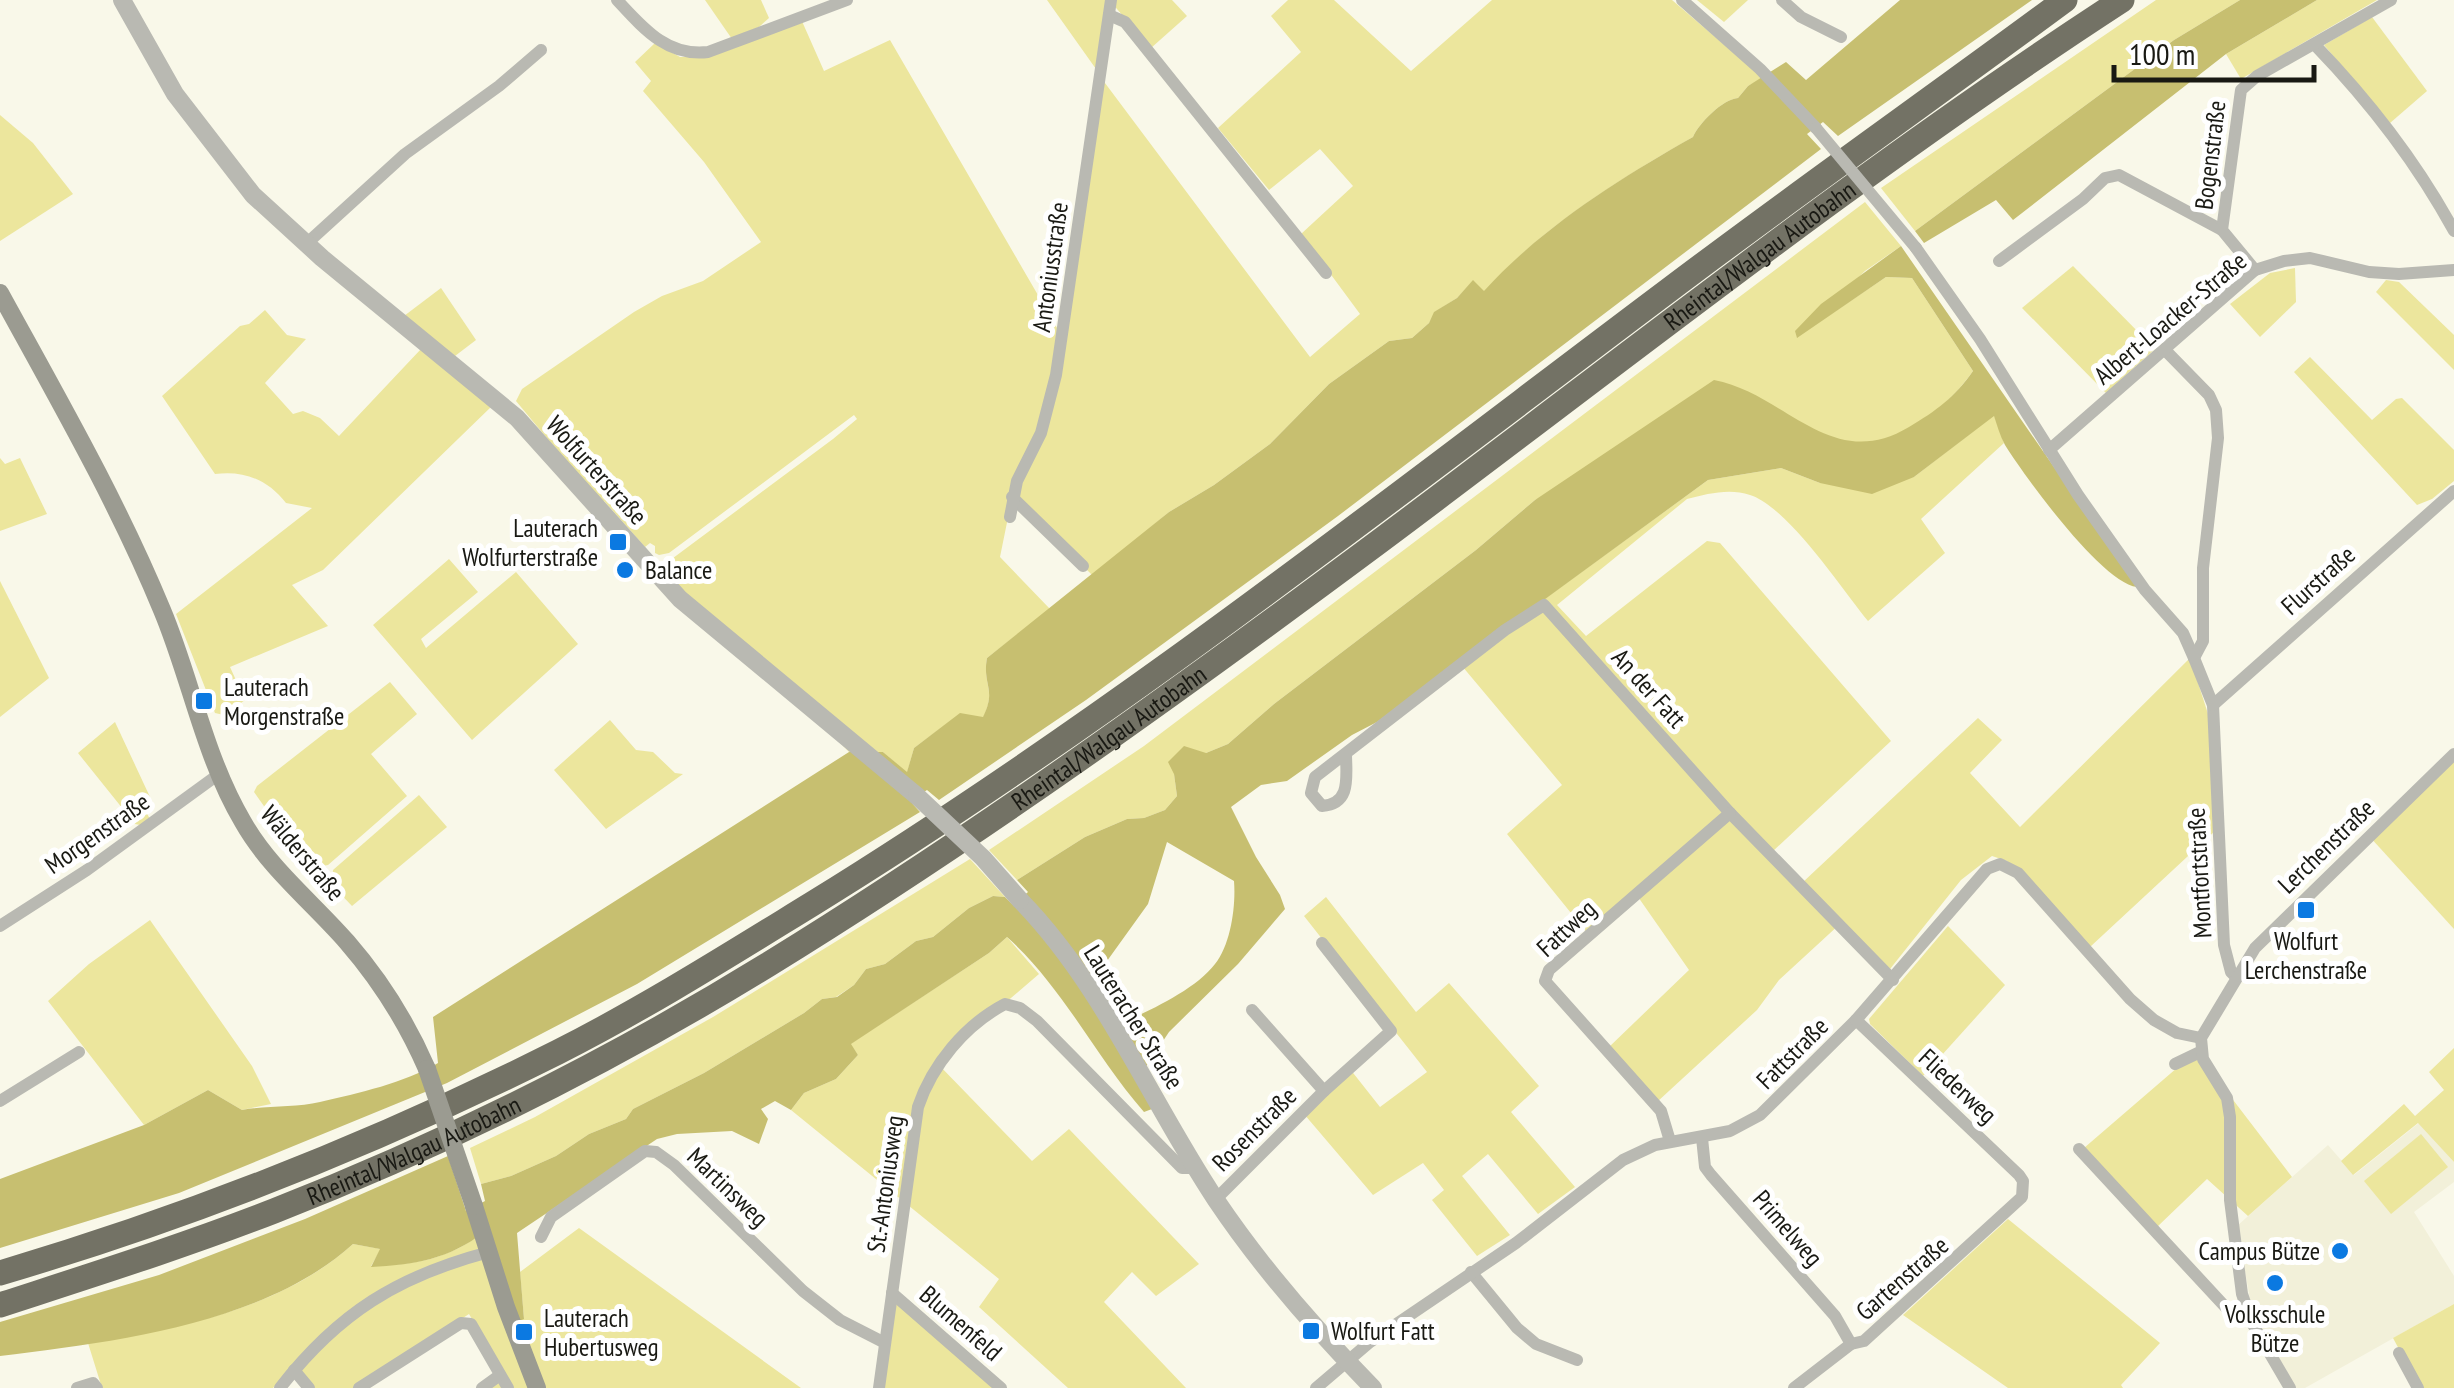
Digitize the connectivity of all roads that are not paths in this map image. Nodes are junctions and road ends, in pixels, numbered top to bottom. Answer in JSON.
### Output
{"nodes":[{"id":1,"x":122,"y":0,"type":"edge"},
{"id":2,"x":617,"y":0,"type":"edge"},
{"id":3,"x":847,"y":0,"type":"edge"},
{"id":4,"x":1111,"y":0,"type":"edge"},
{"id":5,"x":1682,"y":0,"type":"edge"},
{"id":6,"x":1782,"y":0,"type":"edge"},
{"id":7,"x":2065,"y":0,"type":"edge"},
{"id":8,"x":2122,"y":0,"type":"edge"},
{"id":9,"x":2391,"y":0,"type":"edge"},
{"id":10,"x":1109,"y":15,"type":"junction"},
{"id":11,"x":1841,"y":37,"type":"dead end"},
{"id":12,"x":2315,"y":45,"type":"junction"},
{"id":13,"x":541,"y":50,"type":"dead end"},
{"id":14,"x":2222,"y":230,"type":"junction"},
{"id":15,"x":2454,"y":231,"type":"edge"},
{"id":16,"x":305,"y":244,"type":"junction"},
{"id":17,"x":1999,"y":261,"type":"dead end"},
{"id":18,"x":2255,"y":270,"type":"junction"},
{"id":19,"x":2454,"y":270,"type":"edge"},
{"id":20,"x":1326,"y":274,"type":"dead end"},
{"id":21,"x":0,"y":293,"type":"edge"},
{"id":22,"x":2165,"y":350,"type":"junction"},
{"id":23,"x":2049,"y":450,"type":"junction"},
{"id":24,"x":2454,"y":491,"type":"edge"},
{"id":25,"x":1012,"y":497,"type":"junction"},
{"id":26,"x":1010,"y":518,"type":"dead end"},
{"id":27,"x":1083,"y":566,"type":"dead end"},
{"id":28,"x":2194,"y":658,"type":"junction"},
{"id":29,"x":2213,"y":705,"type":"junction"},
{"id":30,"x":1346,"y":753,"type":"dead end"},
{"id":31,"x":2454,"y":754,"type":"edge"},
{"id":32,"x":219,"y":774,"type":"junction"},
{"id":33,"x":1730,"y":813,"type":"junction"},
{"id":34,"x":1020,"y":900,"type":"joint"},
{"id":35,"x":0,"y":926,"type":"edge"},
{"id":36,"x":1322,"y":944,"type":"dead end"},
{"id":37,"x":2236,"y":977,"type":"junction"},
{"id":38,"x":1893,"y":980,"type":"junction"},
{"id":39,"x":1252,"y":1010,"type":"dead end"},
{"id":40,"x":989,"y":1012,"type":"joint"},
{"id":41,"x":1856,"y":1020,"type":"junction"},
{"id":42,"x":2201,"y":1045,"type":"junction"},
{"id":43,"x":79,"y":1052,"type":"dead end"},
{"id":44,"x":2176,"y":1064,"type":"dead end"},
{"id":45,"x":1324,"y":1091,"type":"junction"},
{"id":46,"x":0,"y":1101,"type":"edge"},
{"id":47,"x":1702,"y":1138,"type":"junction"},
{"id":48,"x":1670,"y":1141,"type":"junction"},
{"id":49,"x":2079,"y":1149,"type":"dead end"},
{"id":50,"x":1197,"y":1168,"type":"junction"},
{"id":51,"x":2024,"y":1186,"type":"joint"},
{"id":52,"x":1216,"y":1199,"type":"junction"},
{"id":53,"x":541,"y":1237,"type":"dead end"},
{"id":54,"x":489,"y":1252,"type":"junction"},
{"id":55,"x":1471,"y":1272,"type":"junction"},
{"id":56,"x":0,"y":1273,"type":"edge"},
{"id":57,"x":892,"y":1292,"type":"junction"},
{"id":58,"x":0,"y":1304,"type":"edge"},
{"id":59,"x":2249,"y":1316,"type":"junction"},
{"id":60,"x":885,"y":1344,"type":"junction"},
{"id":61,"x":1851,"y":1344,"type":"junction"},
{"id":62,"x":2399,"y":1352,"type":"dead end"},
{"id":63,"x":1578,"y":1360,"type":"dead end"},
{"id":64,"x":1348,"y":1361,"type":"junction"},
{"id":65,"x":294,"y":1370,"type":"junction"},
{"id":66,"x":500,"y":1375,"type":"junction"},
{"id":67,"x":76,"y":1388,"type":"edge"},
{"id":68,"x":98,"y":1388,"type":"edge"},
{"id":69,"x":280,"y":1388,"type":"edge"},
{"id":70,"x":308,"y":1388,"type":"edge"},
{"id":71,"x":360,"y":1388,"type":"edge"},
{"id":72,"x":482,"y":1388,"type":"edge"},
{"id":73,"x":508,"y":1388,"type":"edge"},
{"id":74,"x":537,"y":1388,"type":"edge"},
{"id":75,"x":879,"y":1388,"type":"edge"},
{"id":76,"x":1001,"y":1388,"type":"edge"},
{"id":77,"x":1316,"y":1388,"type":"edge"},
{"id":78,"x":1373,"y":1388,"type":"edge"},
{"id":79,"x":1794,"y":1388,"type":"edge"},
{"id":80,"x":2290,"y":1388,"type":"edge"},
{"id":81,"x":2418,"y":1388,"type":"edge"}],
"edges":[{"from":1,"to":16,"type":"street","name":"Wolfurterstraße"},
{"from":2,"to":3,"type":"street"},
{"from":4,"to":10,"type":"street","name":"Antoniusstraße"},
{"from":5,"to":23,"type":"street","bridge":true},
{"from":6,"to":11,"type":"street"},
{"from":7,"to":56,"type":"highway","name":"Rheintal/Walgau Autobahn"},
{"from":8,"to":58,"type":"highway","name":"Rheintal/Walgau Autobahn"},
{"from":9,"to":12,"type":"street","name":"Bogenstraße"},
{"from":10,"to":20,"type":"street"},
{"from":10,"to":25,"type":"street","name":"Antoniusstraße"},
{"from":12,"to":14,"type":"street","name":"Bogenstraße"},
{"from":12,"to":15,"type":"street"},
{"from":13,"to":16,"type":"street"},
{"from":14,"to":17,"type":"street","name":"Albert-Loacker-Straße"},
{"from":14,"to":18,"type":"street","name":"Bogenstraße"},
{"from":16,"to":34,"type":"street","name":"Wolfurterstraße","bridge":true},
{"from":18,"to":19,"type":"street","name":"Albert-Loacker-Straße"},
{"from":18,"to":22,"type":"street","name":"Albert-Loacker-Straße"},
{"from":21,"to":32,"type":"main road","name":"Wälderstraße"},
{"from":22,"to":23,"type":"street","name":"Albert-Loacker-Straße"},
{"from":22,"to":28,"type":"street"},
{"from":23,"to":28,"type":"street"},
{"from":24,"to":29,"type":"street","name":"Flurstraße"},
{"from":25,"to":26,"type":"street","name":"Antoniusstraße"},
{"from":25,"to":27,"type":"street"},
{"from":28,"to":29,"type":"street","name":"Montfortstraße"},
{"from":29,"to":37,"type":"street","name":"Montfortstraße"},
{"from":30,"to":33,"type":"street","name":"An der Fatt"},
{"from":31,"to":37,"type":"street","name":"Lerchenstraße"},
{"from":32,"to":35,"type":"street","name":"Morgenstraße"},
{"from":32,"to":54,"type":"main road","name":"Wälderstraße","bridge":true},
{"from":33,"to":38,"type":"street","name":"An der Fatt"},
{"from":33,"to":48,"type":"street","name":"Fattweg"},
{"from":34,"to":50,"type":"street","name":"Lauteracher Straße"},
{"from":36,"to":45,"type":"street","name":"Rosenstraße"},
{"from":37,"to":42,"type":"street"},
{"from":38,"to":41,"type":"street","name":"Fattstraße"},
{"from":38,"to":42,"type":"street","name":"Fattstraße"},
{"from":39,"to":45,"type":"street","name":"Rosenstraße"},
{"from":40,"to":50,"type":"street","name":"Lauteracher Straße"},
{"from":40,"to":57,"type":"street","name":"St.-Antoniusweg"},
{"from":41,"to":47,"type":"street","name":"Fattstraße"},
{"from":41,"to":51,"type":"street","name":"Fliederweg"},
{"from":42,"to":44,"type":"street"},
{"from":42,"to":59,"type":"street"},
{"from":43,"to":46,"type":"street"},
{"from":45,"to":52,"type":"street","name":"Rosenstraße"},
{"from":47,"to":48,"type":"street","name":"Fattstraße"},
{"from":47,"to":61,"type":"street","name":"Primelweg"},
{"from":48,"to":55,"type":"street","name":"Fattstraße"},
{"from":49,"to":59,"type":"street"},
{"from":50,"to":52,"type":"street","name":"Lauteracher Straße"},
{"from":51,"to":61,"type":"street","name":"Gartenstraße"},
{"from":52,"to":64,"type":"street","name":"Lauteracher Straße"},
{"from":53,"to":60,"type":"street","name":"Martinsweg"},
{"from":54,"to":65,"type":"street"},
{"from":54,"to":74,"type":"main road","name":"Wälderstraße"},
{"from":55,"to":63,"type":"street"},
{"from":55,"to":64,"type":"street","name":"Fattstraße"},
{"from":57,"to":60,"type":"street","name":"St.-Antoniusweg"},
{"from":57,"to":76,"type":"street","name":"Blumenfeld"},
{"from":59,"to":80,"type":"street"},
{"from":60,"to":75,"type":"street","name":"St.-Antoniusweg"},
{"from":61,"to":79,"type":"street","name":"Gartenstraße"},
{"from":62,"to":81,"type":"street"},
{"from":64,"to":77,"type":"street","name":"Fattstraße"},
{"from":64,"to":78,"type":"street","name":"Lauteracher Straße"},
{"from":65,"to":69,"type":"street"},
{"from":65,"to":70,"type":"street"},
{"from":66,"to":71,"type":"street"},
{"from":66,"to":72,"type":"street"},
{"from":66,"to":73,"type":"street"},
{"from":67,"to":68,"type":"street"}]}
